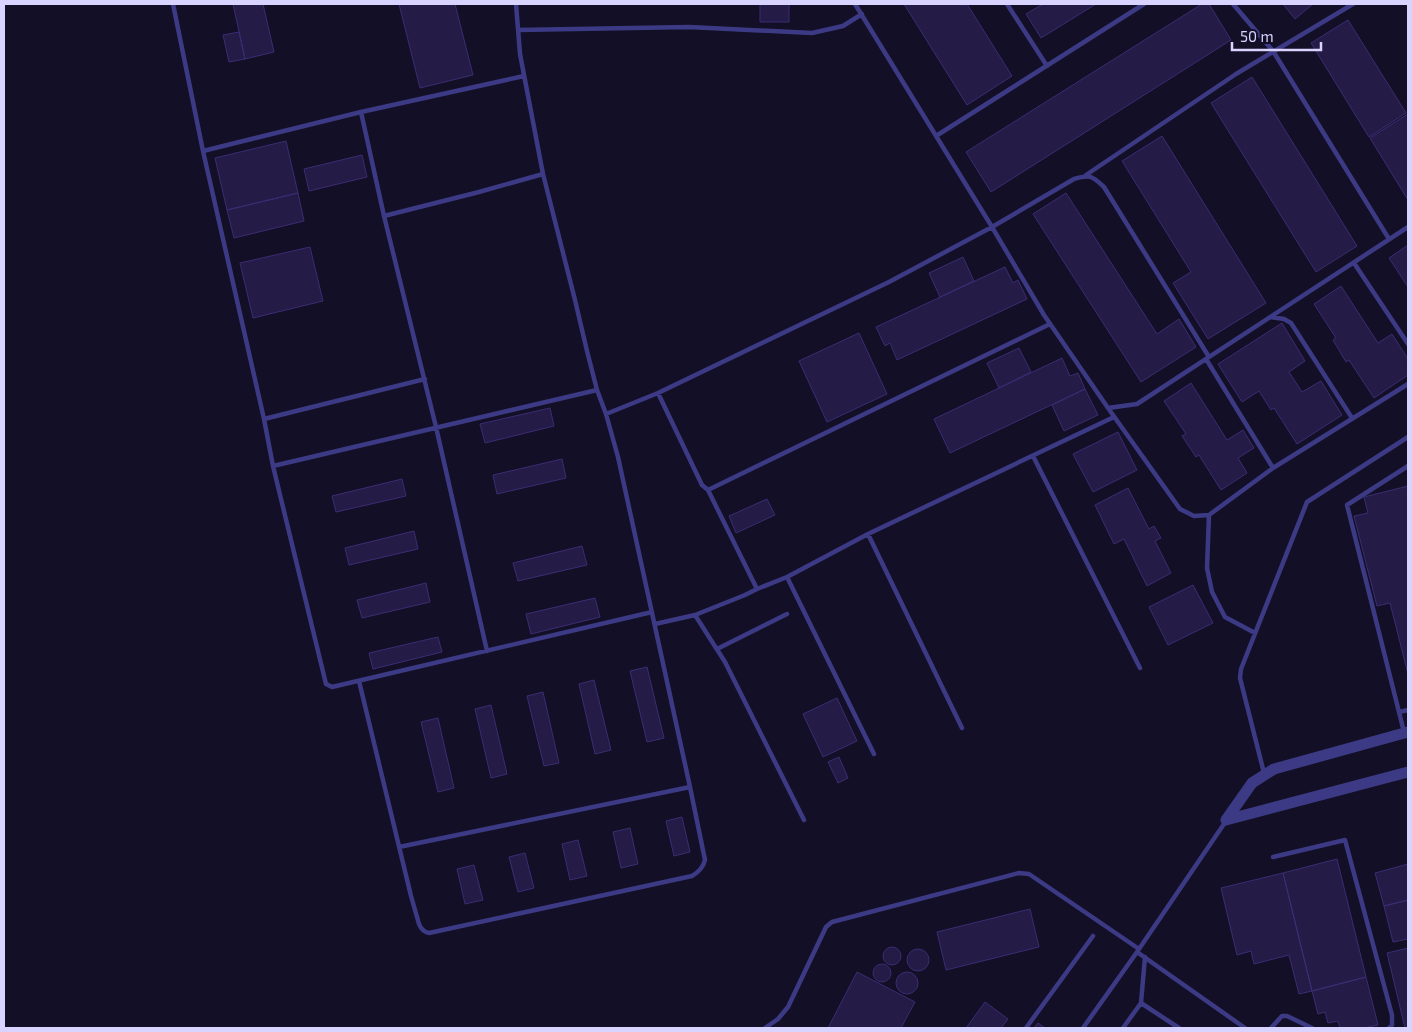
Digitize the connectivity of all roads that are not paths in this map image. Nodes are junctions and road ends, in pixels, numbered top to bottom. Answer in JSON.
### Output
{"nodes":[{"id":1,"x":173,"y":4,"type":"edge"},
{"id":2,"x":516,"y":4,"type":"edge"},
{"id":3,"x":855,"y":4,"type":"edge"},
{"id":4,"x":1007,"y":4,"type":"edge"},
{"id":5,"x":1144,"y":4,"type":"edge"},
{"id":6,"x":1233,"y":4,"type":"edge"},
{"id":7,"x":1353,"y":4,"type":"edge"},
{"id":8,"x":862,"y":14,"type":"junction"},
{"id":9,"x":518,"y":30,"type":"junction"},
{"id":10,"x":1273,"y":51,"type":"junction"},
{"id":11,"x":1046,"y":66,"type":"junction"},
{"id":12,"x":524,"y":76,"type":"junction"},
{"id":13,"x":362,"y":112,"type":"junction"},
{"id":14,"x":936,"y":136,"type":"junction"},
{"id":15,"x":203,"y":150,"type":"junction"},
{"id":16,"x":543,"y":174,"type":"junction"},
{"id":17,"x":1086,"y":175,"type":"junction"},
{"id":18,"x":384,"y":216,"type":"junction"},
{"id":19,"x":992,"y":227,"type":"junction"},
{"id":20,"x":1408,"y":227,"type":"edge"},
{"id":21,"x":1389,"y":239,"type":"junction"},
{"id":22,"x":1354,"y":263,"type":"junction"},
{"id":23,"x":1270,"y":317,"type":"junction"},
{"id":24,"x":1050,"y":324,"type":"junction"},
{"id":25,"x":1408,"y":344,"type":"edge"},
{"id":26,"x":1207,"y":358,"type":"junction"},
{"id":27,"x":425,"y":379,"type":"junction"},
{"id":28,"x":1408,"y":384,"type":"edge"},
{"id":29,"x":597,"y":390,"type":"junction"},
{"id":30,"x":658,"y":393,"type":"junction"},
{"id":31,"x":1108,"y":408,"type":"junction"},
{"id":32,"x":606,"y":414,"type":"junction"},
{"id":33,"x":1114,"y":417,"type":"junction"},
{"id":34,"x":1352,"y":418,"type":"junction"},
{"id":35,"x":264,"y":419,"type":"junction"},
{"id":36,"x":436,"y":427,"type":"junction"},
{"id":37,"x":1408,"y":437,"type":"edge"},
{"id":38,"x":1033,"y":456,"type":"junction"},
{"id":39,"x":273,"y":466,"type":"junction"},
{"id":40,"x":1408,"y":466,"type":"edge"},
{"id":41,"x":1273,"y":468,"type":"junction"},
{"id":42,"x":708,"y":490,"type":"junction"},
{"id":43,"x":1210,"y":516,"type":"junction"},
{"id":44,"x":868,"y":534,"type":"junction"},
{"id":45,"x":788,"y":577,"type":"junction"},
{"id":46,"x":757,"y":589,"type":"junction"},
{"id":47,"x":652,"y":612,"type":"junction"},
{"id":48,"x":787,"y":614,"type":"dead end"},
{"id":49,"x":695,"y":615,"type":"junction"},
{"id":50,"x":655,"y":624,"type":"junction"},
{"id":51,"x":1255,"y":634,"type":"junction"},
{"id":52,"x":717,"y":649,"type":"junction"},
{"id":53,"x":487,"y":651,"type":"junction"},
{"id":54,"x":1140,"y":668,"type":"dead end"},
{"id":55,"x":359,"y":681,"type":"junction"},
{"id":56,"x":1408,"y":710,"type":"edge"},
{"id":57,"x":1399,"y":712,"type":"junction"},
{"id":58,"x":962,"y":728,"type":"dead end"},
{"id":59,"x":1406,"y":733,"type":"edge"},
{"id":60,"x":874,"y":754,"type":"dead end"},
{"id":61,"x":1408,"y":772,"type":"edge"},
{"id":62,"x":1265,"y":775,"type":"junction"},
{"id":63,"x":690,"y":787,"type":"junction"},
{"id":64,"x":804,"y":820,"type":"dead end"},
{"id":65,"x":1226,"y":820,"type":"junction"},
{"id":66,"x":399,"y":847,"type":"junction"},
{"id":67,"x":1273,"y":858,"type":"dead end"},
{"id":68,"x":1093,"y":936,"type":"dead end"},
{"id":69,"x":1138,"y":950,"type":"junction"},
{"id":70,"x":1145,"y":957,"type":"junction"},
{"id":71,"x":1141,"y":1003,"type":"junction"},
{"id":72,"x":765,"y":1028,"type":"edge"},
{"id":73,"x":1026,"y":1028,"type":"edge"},
{"id":74,"x":1083,"y":1028,"type":"edge"},
{"id":75,"x":1123,"y":1028,"type":"edge"},
{"id":76,"x":1179,"y":1028,"type":"edge"},
{"id":77,"x":1245,"y":1028,"type":"edge"},
{"id":78,"x":1271,"y":1028,"type":"edge"},
{"id":79,"x":1312,"y":1028,"type":"edge"},
{"id":80,"x":1389,"y":1028,"type":"edge"}],
"edges":[{"from":1,"to":15,"type":"lane"},
{"from":2,"to":9,"type":"lane"},
{"from":3,"to":8,"type":"lane"},
{"from":4,"to":11,"type":"lane"},
{"from":5,"to":11,"type":"lane"},
{"from":6,"to":10,"type":"lane"},
{"from":7,"to":10,"type":"lane"},
{"from":8,"to":9,"type":"lane"},
{"from":8,"to":14,"type":"lane"},
{"from":9,"to":12,"type":"lane"},
{"from":10,"to":17,"type":"lane"},
{"from":10,"to":21,"type":"lane"},
{"from":11,"to":14,"type":"lane"},
{"from":12,"to":13,"type":"lane"},
{"from":12,"to":16,"type":"lane"},
{"from":13,"to":15,"type":"lane"},
{"from":13,"to":18,"type":"lane"},
{"from":14,"to":19,"type":"lane"},
{"from":15,"to":35,"type":"lane"},
{"from":16,"to":18,"type":"lane"},
{"from":16,"to":29,"type":"lane"},
{"from":17,"to":19,"type":"lane"},
{"from":17,"to":26,"type":"lane"},
{"from":18,"to":27,"type":"lane"},
{"from":19,"to":24,"type":"lane"},
{"from":19,"to":30,"type":"lane"},
{"from":20,"to":21,"type":"lane"},
{"from":21,"to":22,"type":"lane"},
{"from":22,"to":23,"type":"lane"},
{"from":22,"to":25,"type":"lane"},
{"from":23,"to":26,"type":"lane"},
{"from":23,"to":34,"type":"lane"},
{"from":24,"to":31,"type":"lane"},
{"from":24,"to":42,"type":"lane"},
{"from":26,"to":31,"type":"lane"},
{"from":26,"to":41,"type":"lane"},
{"from":27,"to":35,"type":"lane"},
{"from":27,"to":36,"type":"lane"},
{"from":28,"to":34,"type":"lane"},
{"from":29,"to":32,"type":"lane"},
{"from":29,"to":36,"type":"lane"},
{"from":30,"to":32,"type":"lane"},
{"from":30,"to":42,"type":"lane"},
{"from":31,"to":33,"type":"lane"},
{"from":32,"to":47,"type":"lane"},
{"from":33,"to":38,"type":"lane"},
{"from":33,"to":43,"type":"lane"},
{"from":34,"to":41,"type":"lane"},
{"from":35,"to":39,"type":"lane"},
{"from":36,"to":39,"type":"lane"},
{"from":36,"to":53,"type":"lane"},
{"from":37,"to":51,"type":"lane"},
{"from":38,"to":44,"type":"lane"},
{"from":38,"to":54,"type":"lane"},
{"from":39,"to":55,"type":"lane"},
{"from":40,"to":57,"type":"lane"},
{"from":41,"to":43,"type":"lane"},
{"from":42,"to":46,"type":"lane"},
{"from":43,"to":51,"type":"lane"},
{"from":44,"to":45,"type":"lane"},
{"from":44,"to":58,"type":"lane"},
{"from":45,"to":46,"type":"lane"},
{"from":45,"to":60,"type":"lane"},
{"from":46,"to":49,"type":"lane"},
{"from":47,"to":50,"type":"lane"},
{"from":47,"to":53,"type":"lane"},
{"from":48,"to":52,"type":"lane"},
{"from":49,"to":50,"type":"lane"},
{"from":49,"to":52,"type":"lane"},
{"from":50,"to":63,"type":"lane"},
{"from":51,"to":62,"type":"lane"},
{"from":52,"to":64,"type":"lane"},
{"from":53,"to":55,"type":"lane"},
{"from":55,"to":66,"type":"lane"},
{"from":56,"to":57,"type":"lane"},
{"from":57,"to":59,"type":"lane"},
{"from":59,"to":62,"type":"street"},
{"from":61,"to":65,"type":"street"},
{"from":62,"to":65,"type":"street"},
{"from":63,"to":66,"type":"lane"},
{"from":63,"to":66,"type":"lane"},
{"from":65,"to":69,"type":"lane"},
{"from":67,"to":80,"type":"lane"},
{"from":68,"to":73,"type":"lane"},
{"from":69,"to":70,"type":"lane"},
{"from":69,"to":72,"type":"lane"},
{"from":69,"to":74,"type":"lane"},
{"from":70,"to":71,"type":"lane"},
{"from":70,"to":77,"type":"lane"},
{"from":71,"to":75,"type":"lane"},
{"from":71,"to":76,"type":"lane"},
{"from":78,"to":79,"type":"lane"}]}
